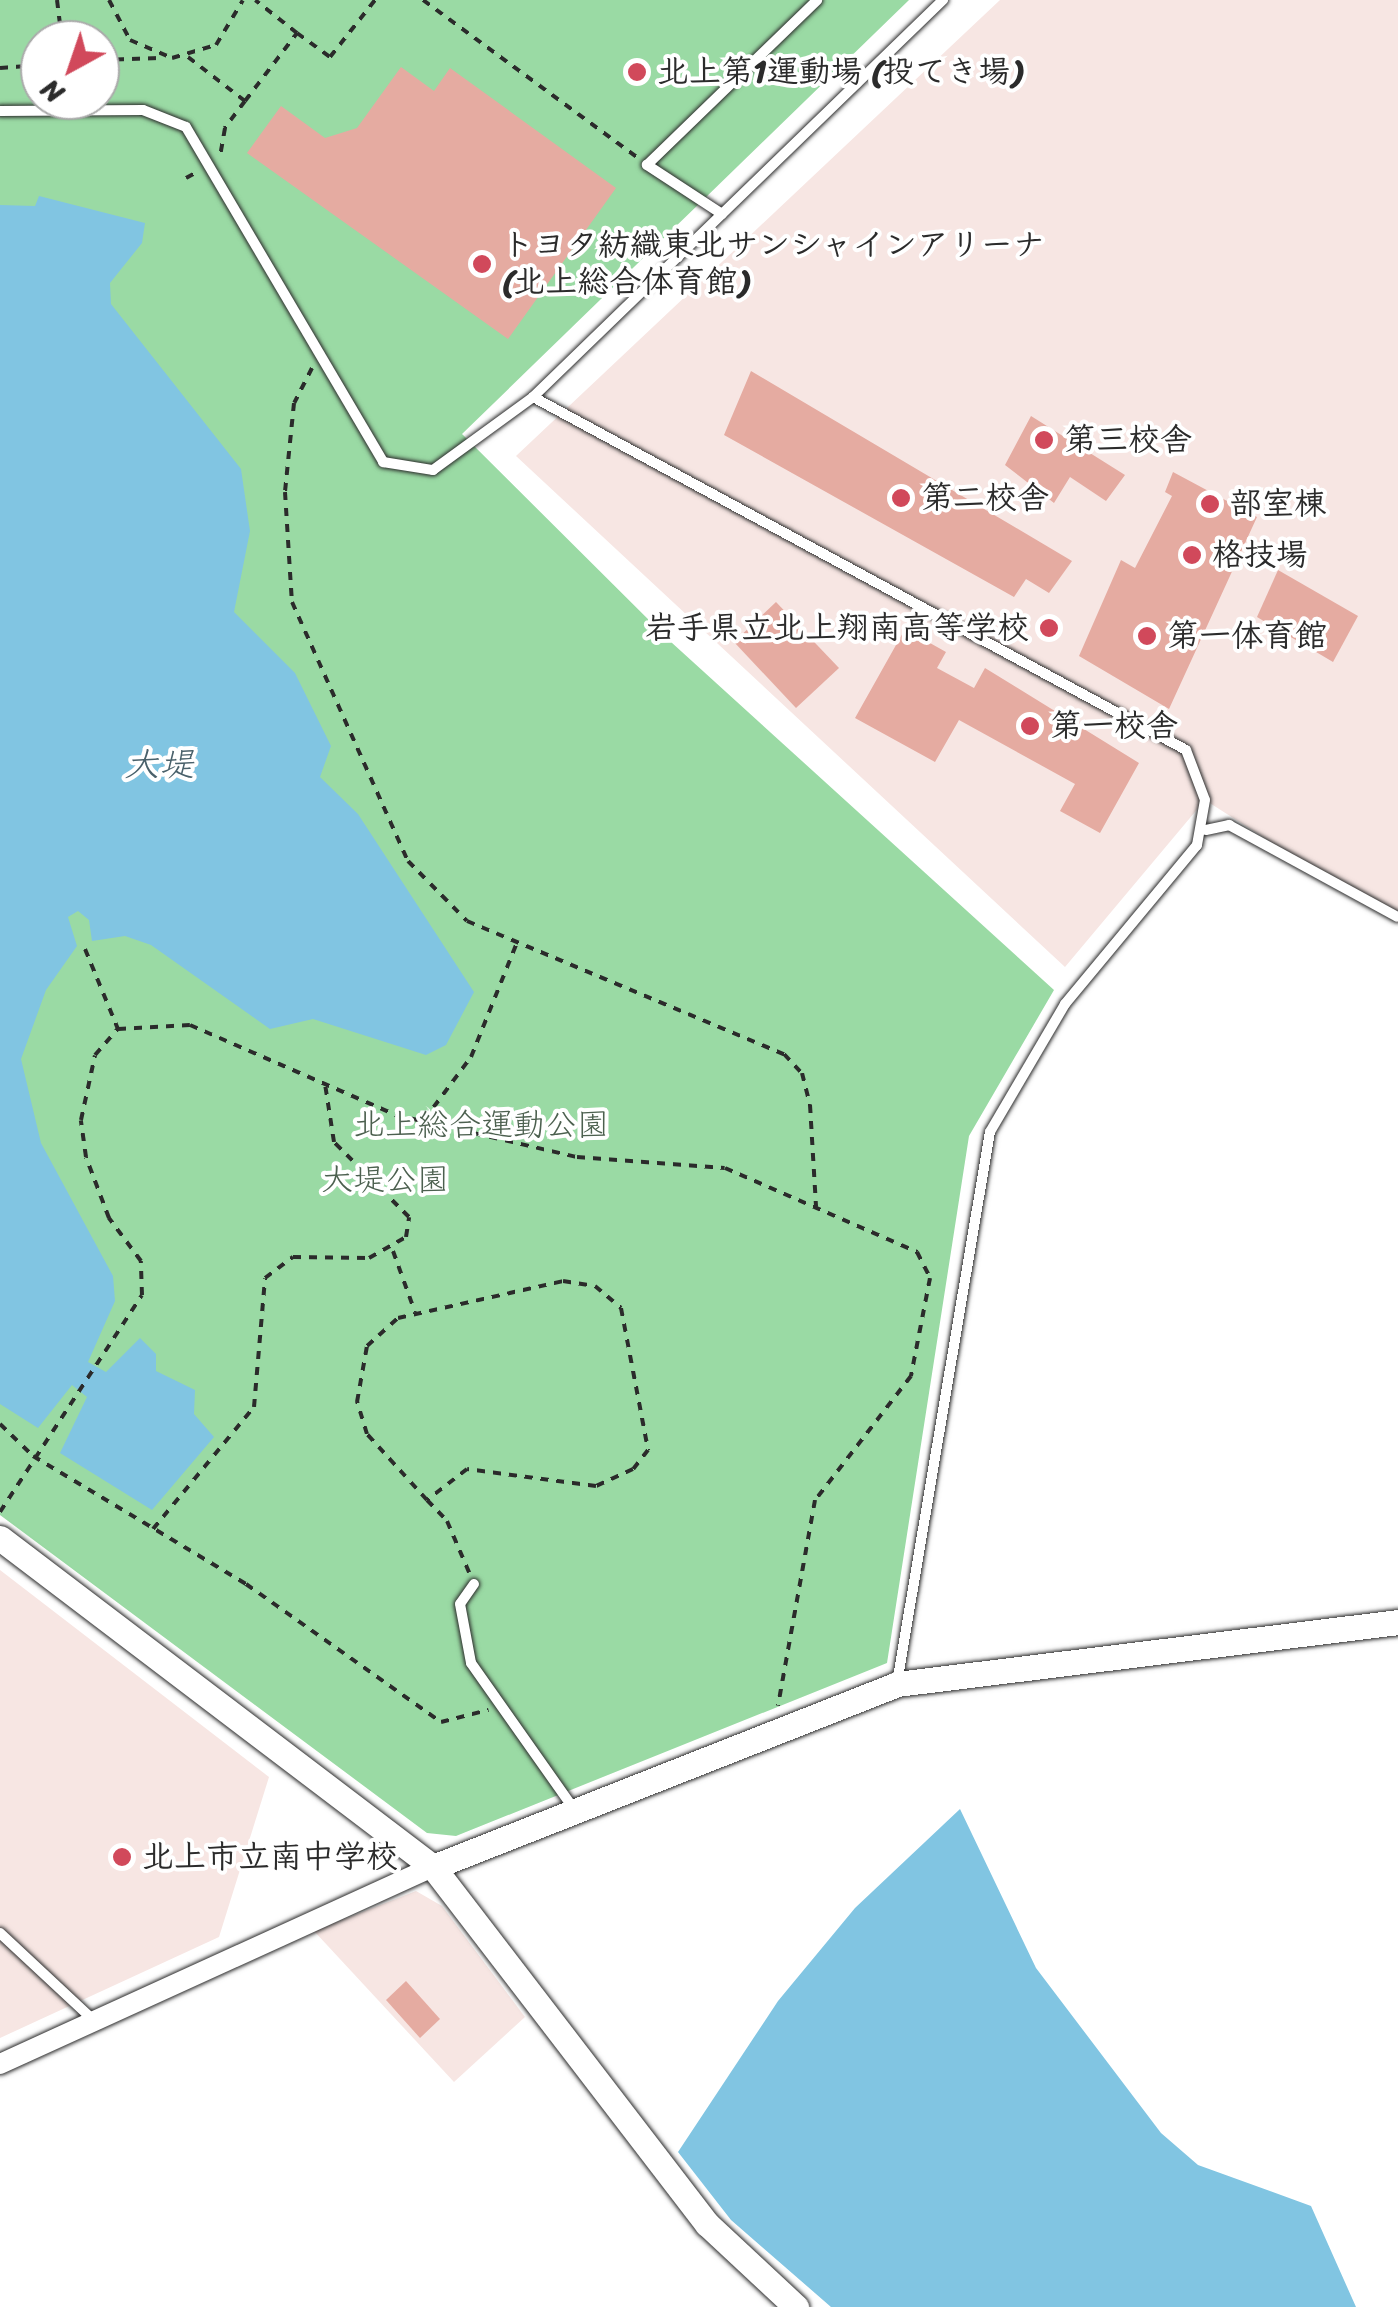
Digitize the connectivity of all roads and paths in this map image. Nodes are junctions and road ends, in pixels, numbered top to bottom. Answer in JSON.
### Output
{"nodes":[{"id":1,"x":110,"y":0,"type":"edge"},
{"id":2,"x":242,"y":0,"type":"edge"},
{"id":3,"x":254,"y":0,"type":"edge"},
{"id":4,"x":375,"y":0,"type":"edge"},
{"id":5,"x":423,"y":0,"type":"edge"},
{"id":6,"x":817,"y":0,"type":"edge"},
{"id":7,"x":943,"y":0,"type":"edge"},
{"id":8,"x":297,"y":33,"type":"junction"},
{"id":9,"x":188,"y":57,"type":"junction"},
{"id":10,"x":172,"y":58,"type":"junction"},
{"id":11,"x":120,"y":59,"type":"edge"},
{"id":12,"x":244,"y":101,"type":"junction"},
{"id":13,"x":0,"y":111,"type":"edge"},
{"id":14,"x":212,"y":162,"type":"junction"},
{"id":15,"x":647,"y":165,"type":"junction"},
{"id":16,"x":186,"y":178,"type":"dead end"},
{"id":17,"x":722,"y":214,"type":"junction"},
{"id":18,"x":321,"y":356,"type":"junction"},
{"id":19,"x":533,"y":397,"type":"junction"},
{"id":20,"x":1206,"y":830,"type":"junction"},
{"id":21,"x":1398,"y":917,"type":"edge"},
{"id":22,"x":518,"y":940,"type":"junction"},
{"id":23,"x":86,"y":950,"type":"dead end"},
{"id":24,"x":118,"y":1029,"type":"junction"},
{"id":25,"x":325,"y":1084,"type":"junction"},
{"id":26,"x":423,"y":1121,"type":"junction"},
{"id":27,"x":816,"y":1207,"type":"junction"},
{"id":28,"x":393,"y":1251,"type":"junction"},
{"id":29,"x":415,"y":1312,"type":"junction"},
{"id":30,"x":0,"y":1424,"type":"edge"},
{"id":31,"x":33,"y":1456,"type":"junction"},
{"id":32,"x":427,"y":1500,"type":"junction"},
{"id":33,"x":0,"y":1512,"type":"edge"},
{"id":34,"x":153,"y":1529,"type":"junction"},
{"id":35,"x":0,"y":1538,"type":"edge"},
{"id":36,"x":474,"y":1584,"type":"joint"},
{"id":37,"x":1398,"y":1622,"type":"edge"},
{"id":38,"x":897,"y":1684,"type":"junction"},
{"id":39,"x":502,"y":1705,"type":"junction"},
{"id":40,"x":779,"y":1726,"type":"junction"},
{"id":41,"x":575,"y":1810,"type":"junction"},
{"id":42,"x":434,"y":1866,"type":"junction"},
{"id":43,"x":0,"y":1934,"type":"edge"},
{"id":44,"x":90,"y":2016,"type":"junction"},
{"id":45,"x":0,"y":2064,"type":"edge"},
{"id":46,"x":796,"y":2307,"type":"edge"}],
"edges":[{"from":1,"to":10,"type":"path"},
{"from":2,"to":9,"type":"path"},
{"from":3,"to":8,"type":"path"},
{"from":4,"to":8,"type":"path"},
{"from":5,"to":15,"type":"path"},
{"from":6,"to":15,"type":"lane"},
{"from":7,"to":17,"type":"lane"},
{"from":8,"to":12,"type":"path"},
{"from":9,"to":10,"type":"path"},
{"from":9,"to":12,"type":"path"},
{"from":10,"to":11,"type":"path"},
{"from":12,"to":14,"type":"path"},
{"from":13,"to":14,"type":"lane"},
{"from":14,"to":16,"type":"path"},
{"from":14,"to":18,"type":"lane"},
{"from":15,"to":17,"type":"lane"},
{"from":17,"to":19,"type":"lane"},
{"from":18,"to":19,"type":"lane"},
{"from":18,"to":22,"type":"path"},
{"from":19,"to":20,"type":"lane"},
{"from":20,"to":21,"type":"lane"},
{"from":20,"to":38,"type":"lane"},
{"from":22,"to":26,"type":"path"},
{"from":22,"to":27,"type":"path"},
{"from":23,"to":24,"type":"path"},
{"from":24,"to":25,"type":"path"},
{"from":24,"to":31,"type":"path"},
{"from":25,"to":26,"type":"path"},
{"from":25,"to":28,"type":"path"},
{"from":26,"to":27,"type":"path"},
{"from":27,"to":40,"type":"path"},
{"from":28,"to":29,"type":"path"},
{"from":28,"to":34,"type":"path"},
{"from":29,"to":32,"type":"path"},
{"from":29,"to":32,"type":"path"},
{"from":30,"to":31,"type":"path"},
{"from":31,"to":33,"type":"path"},
{"from":31,"to":34,"type":"path"},
{"from":32,"to":36,"type":"path"},
{"from":34,"to":39,"type":"path"},
{"from":35,"to":42,"type":"street"},
{"from":36,"to":39,"type":"lane"},
{"from":37,"to":38,"type":"street"},
{"from":38,"to":40,"type":"street"},
{"from":39,"to":41,"type":"lane"},
{"from":40,"to":41,"type":"street"},
{"from":41,"to":42,"type":"street"},
{"from":42,"to":44,"type":"street"},
{"from":42,"to":46,"type":"street"},
{"from":43,"to":44,"type":"lane"},
{"from":44,"to":45,"type":"street"}]}
